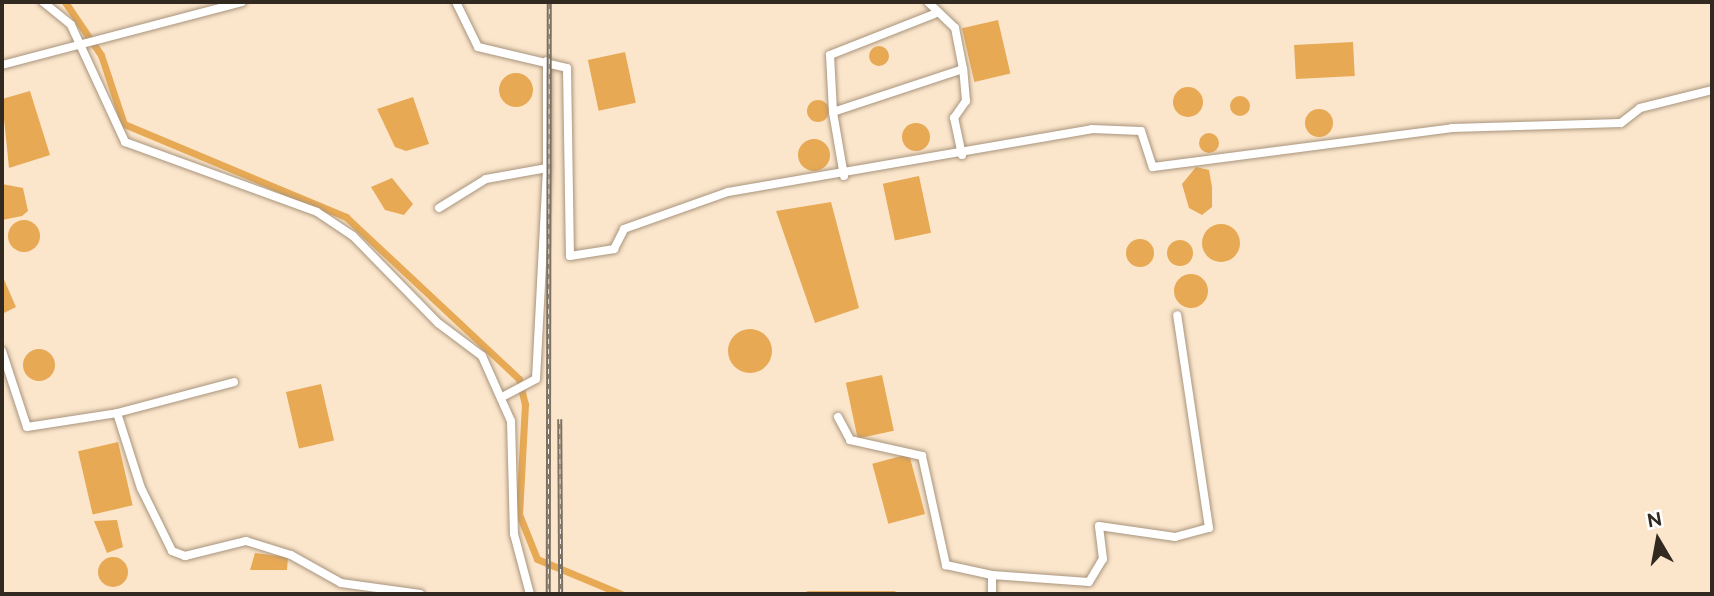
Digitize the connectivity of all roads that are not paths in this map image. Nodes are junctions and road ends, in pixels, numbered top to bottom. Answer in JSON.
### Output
{"nodes":[{"id":1,"x":44,"y":2,"type":"edge"},
{"id":2,"x":242,"y":2,"type":"edge"},
{"id":3,"x":456,"y":2,"type":"edge"},
{"id":4,"x":928,"y":2,"type":"edge"},
{"id":5,"x":934,"y":14,"type":"junction"},
{"id":6,"x":86,"y":45,"type":"junction"},
{"id":7,"x":547,"y":61,"type":"junction"},
{"id":8,"x":2,"y":65,"type":"edge"},
{"id":9,"x":963,"y":69,"type":"junction"},
{"id":10,"x":1712,"y":90,"type":"edge"},
{"id":11,"x":833,"y":112,"type":"junction"},
{"id":12,"x":962,"y":155,"type":"junction"},
{"id":13,"x":547,"y":168,"type":"junction"},
{"id":14,"x":844,"y":176,"type":"junction"},
{"id":15,"x":439,"y":208,"type":"dead end"},
{"id":16,"x":1177,"y":315,"type":"dead end"},
{"id":17,"x":2,"y":351,"type":"edge"},
{"id":18,"x":234,"y":382,"type":"dead end"},
{"id":19,"x":504,"y":396,"type":"junction"},
{"id":20,"x":117,"y":412,"type":"junction"},
{"id":21,"x":838,"y":417,"type":"dead end"},
{"id":22,"x":992,"y":578,"type":"junction"},
{"id":23,"x":419,"y":594,"type":"edge"},
{"id":24,"x":530,"y":594,"type":"edge"},
{"id":25,"x":992,"y":594,"type":"edge"}],
"edges":[{"from":1,"to":6,"type":"street"},
{"from":2,"to":6,"type":"street"},
{"from":3,"to":7,"type":"street"},
{"from":4,"to":5,"type":"street"},
{"from":5,"to":9,"type":"street"},
{"from":5,"to":11,"type":"street"},
{"from":6,"to":8,"type":"street"},
{"from":6,"to":19,"type":"street"},
{"from":7,"to":13,"type":"street"},
{"from":7,"to":14,"type":"street"},
{"from":9,"to":11,"type":"street"},
{"from":9,"to":12,"type":"street"},
{"from":10,"to":12,"type":"street"},
{"from":11,"to":14,"type":"street"},
{"from":12,"to":14,"type":"street"},
{"from":13,"to":15,"type":"street"},
{"from":13,"to":19,"type":"street"},
{"from":16,"to":22,"type":"street"},
{"from":17,"to":20,"type":"street"},
{"from":18,"to":20,"type":"street"},
{"from":19,"to":24,"type":"street"},
{"from":20,"to":23,"type":"street"},
{"from":21,"to":22,"type":"street"},
{"from":22,"to":25,"type":"street"}]}
